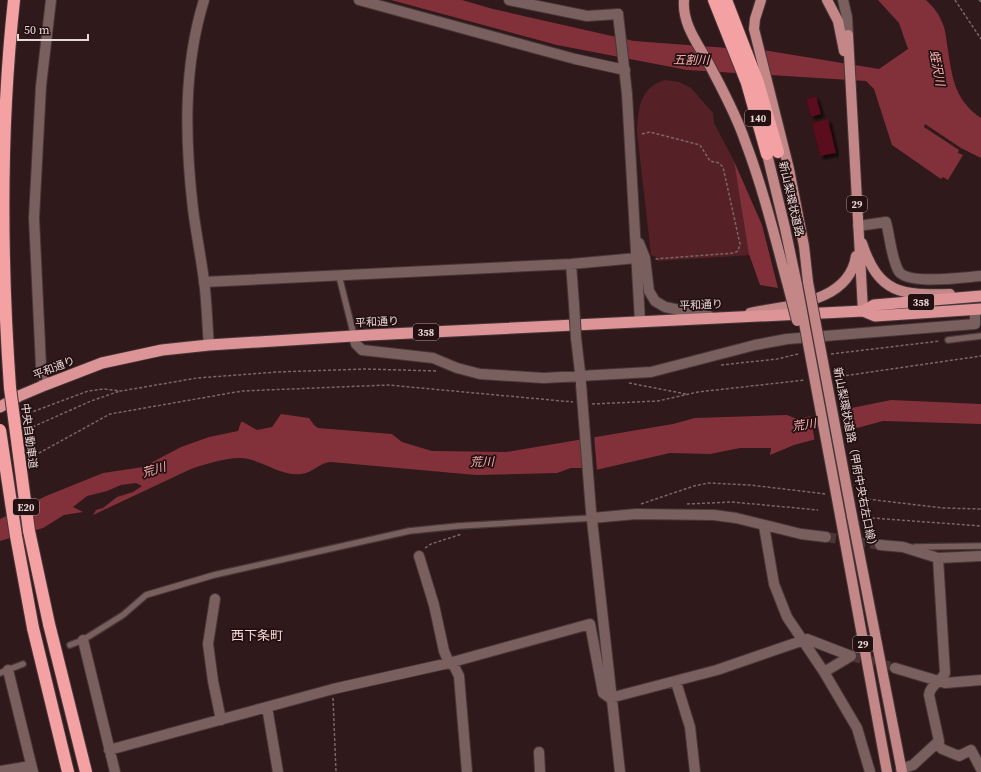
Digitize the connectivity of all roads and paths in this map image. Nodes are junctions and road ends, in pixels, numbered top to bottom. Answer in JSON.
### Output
{"nodes":[{"id":1,"x":14,"y":0,"type":"edge"},
{"id":2,"x":51,"y":0,"type":"edge"},
{"id":3,"x":204,"y":0,"type":"edge"},
{"id":4,"x":359,"y":0,"type":"edge"},
{"id":5,"x":509,"y":0,"type":"edge"},
{"id":6,"x":684,"y":0,"type":"edge"},
{"id":7,"x":714,"y":0,"type":"edge"},
{"id":8,"x":726,"y":0,"type":"edge"},
{"id":9,"x":762,"y":0,"type":"edge"},
{"id":10,"x":827,"y":0,"type":"edge"},
{"id":11,"x":843,"y":0,"type":"edge"},
{"id":12,"x":955,"y":0,"type":"edge"},
{"id":13,"x":979,"y":0,"type":"edge"},
{"id":14,"x":981,"y":2,"type":"edge"},
{"id":15,"x":848,"y":35,"type":"joint"},
{"id":16,"x":736,"y":39,"type":"junction"},
{"id":17,"x":981,"y":39,"type":"edge"},
{"id":18,"x":847,"y":54,"type":"junction"},
{"id":19,"x":625,"y":67,"type":"junction"},
{"id":20,"x":757,"y":83,"type":"junction"},
{"id":21,"x":642,"y":134,"type":"dead end"},
{"id":22,"x":773,"y":153,"type":"junction"},
{"id":23,"x":858,"y":226,"type":"junction"},
{"id":24,"x":635,"y":232,"type":"junction"},
{"id":25,"x":637,"y":258,"type":"junction"},
{"id":26,"x":654,"y":259,"type":"dead end"},
{"id":27,"x":571,"y":264,"type":"junction"},
{"id":28,"x":339,"y":276,"type":"junction"},
{"id":29,"x":981,"y":276,"type":"edge"},
{"id":30,"x":204,"y":282,"type":"junction"},
{"id":31,"x":808,"y":282,"type":"junction"},
{"id":32,"x":792,"y":286,"type":"junction"},
{"id":33,"x":981,"y":293,"type":"edge"},
{"id":34,"x":981,"y":296,"type":"edge"},
{"id":35,"x":978,"y":309,"type":"edge"},
{"id":36,"x":862,"y":311,"type":"junction"},
{"id":37,"x":736,"y":316,"type":"junction"},
{"id":38,"x":713,"y":317,"type":"junction"},
{"id":39,"x":640,"y":321,"type":"junction"},
{"id":40,"x":975,"y":324,"type":"junction"},
{"id":41,"x":354,"y":336,"type":"junction"},
{"id":42,"x":974,"y":336,"type":"junction"},
{"id":43,"x":981,"y":336,"type":"edge"},
{"id":44,"x":948,"y":340,"type":"joint"},
{"id":45,"x":209,"y":345,"type":"junction"},
{"id":46,"x":798,"y":354,"type":"dead end"},
{"id":47,"x":829,"y":354,"type":"dead end"},
{"id":48,"x":981,"y":356,"type":"edge"},
{"id":49,"x":777,"y":359,"type":"dead end"},
{"id":50,"x":457,"y":368,"type":"junction"},
{"id":51,"x":832,"y":377,"type":"dead end"},
{"id":52,"x":580,"y":380,"type":"junction"},
{"id":53,"x":809,"y":380,"type":"dead end"},
{"id":54,"x":627,"y":383,"type":"dead end"},
{"id":55,"x":45,"y":385,"type":"junction"},
{"id":56,"x":121,"y":391,"type":"junction"},
{"id":57,"x":688,"y":394,"type":"junction"},
{"id":58,"x":578,"y":403,"type":"dead end"},
{"id":59,"x":586,"y":403,"type":"dead end"},
{"id":60,"x":0,"y":407,"type":"edge"},
{"id":61,"x":20,"y":417,"type":"dead end"},
{"id":62,"x":28,"y":429,"type":"dead end"},
{"id":63,"x":0,"y":430,"type":"edge"},
{"id":64,"x":26,"y":460,"type":"dead end"},
{"id":65,"x":831,"y":494,"type":"dead end"},
{"id":66,"x":854,"y":497,"type":"dead end"},
{"id":67,"x":640,"y":504,"type":"dead end"},
{"id":68,"x":685,"y":504,"type":"dead end"},
{"id":69,"x":981,"y":509,"type":"edge"},
{"id":70,"x":818,"y":510,"type":"dead end"},
{"id":71,"x":592,"y":515,"type":"junction"},
{"id":72,"x":872,"y":518,"type":"dead end"},
{"id":73,"x":764,"y":526,"type":"junction"},
{"id":74,"x":981,"y":526,"type":"edge"},
{"id":75,"x":465,"y":533,"type":"dead end"},
{"id":76,"x":826,"y":537,"type":"tunnel mouth"},
{"id":77,"x":880,"y":546,"type":"tunnel mouth"},
{"id":78,"x":981,"y":546,"type":"edge"},
{"id":79,"x":903,"y":547,"type":"junction"},
{"id":80,"x":419,"y":556,"type":"joint"},
{"id":81,"x":981,"y":556,"type":"edge"},
{"id":82,"x":938,"y":558,"type":"junction"},
{"id":83,"x":215,"y":599,"type":"dead end"},
{"id":84,"x":83,"y":640,"type":"junction"},
{"id":85,"x":801,"y":641,"type":"junction"},
{"id":86,"x":70,"y":645,"type":"dead end"},
{"id":87,"x":449,"y":663,"type":"junction"},
{"id":88,"x":23,"y":664,"type":"dead end"},
{"id":89,"x":895,"y":668,"type":"tunnel mouth"},
{"id":90,"x":4,"y":671,"type":"edge"},
{"id":91,"x":824,"y":672,"type":"junction"},
{"id":92,"x":981,"y":680,"type":"edge"},
{"id":93,"x":940,"y":681,"type":"junction"},
{"id":94,"x":676,"y":682,"type":"junction"},
{"id":95,"x":333,"y":689,"type":"junction"},
{"id":96,"x":610,"y":698,"type":"junction"},
{"id":97,"x":267,"y":707,"type":"junction"},
{"id":98,"x":221,"y":720,"type":"junction"},
{"id":99,"x":937,"y":743,"type":"junction"},
{"id":100,"x":109,"y":750,"type":"junction"},
{"id":101,"x":539,"y":752,"type":"dead end"},
{"id":102,"x":32,"y":769,"type":"edge"},
{"id":103,"x":981,"y":769,"type":"edge"},
{"id":104,"x":901,"y":770,"type":"edge"},
{"id":105,"x":0,"y":771,"type":"edge"},
{"id":106,"x":68,"y":772,"type":"edge"},
{"id":107,"x":86,"y":772,"type":"edge"},
{"id":108,"x":115,"y":772,"type":"edge"},
{"id":109,"x":278,"y":772,"type":"edge"},
{"id":110,"x":336,"y":772,"type":"edge"},
{"id":111,"x":467,"y":772,"type":"edge"},
{"id":112,"x":540,"y":772,"type":"edge"},
{"id":113,"x":620,"y":772,"type":"edge"},
{"id":114,"x":696,"y":772,"type":"edge"},
{"id":115,"x":870,"y":772,"type":"edge"},
{"id":116,"x":887,"y":772,"type":"edge"}],
"edges":[{"from":1,"to":107,"type":"highway","name":"中央自動車道","number":"E20","bridge":true},
{"from":2,"to":55,"type":"street"},
{"from":3,"to":30,"type":"street"},
{"from":4,"to":19,"type":"street"},
{"from":5,"to":19,"type":"street"},
{"from":6,"to":32,"type":"main road"},
{"from":7,"to":16,"type":"highway","number":"140"},
{"from":8,"to":16,"type":"highway","number":"140"},
{"from":9,"to":20,"type":"main road","number":"29"},
{"from":10,"to":18,"type":"main road","number":"29"},
{"from":11,"to":15,"type":"street"},
{"from":12,"to":17,"type":"path"},
{"from":13,"to":14,"type":"path"},
{"from":15,"to":18,"type":"main road","number":"29"},
{"from":16,"to":20,"type":"highway","number":"140"},
{"from":18,"to":23,"type":"main road","number":"29"},
{"from":19,"to":24,"type":"street"},
{"from":20,"to":22,"type":"highway","name":"新山梨環状道路","number":"140"},
{"from":20,"to":31,"type":"main road","number":"29"},
{"from":21,"to":26,"type":"path"},
{"from":22,"to":31,"type":"main road","name":"新山梨環状道路（甲府中央右左口線）","number":"29"},
{"from":22,"to":32,"type":"main road","name":"新山梨環状道路"},
{"from":23,"to":29,"type":"street"},
{"from":23,"to":33,"type":"main road"},
{"from":23,"to":36,"type":"main road","number":"29"},
{"from":23,"to":37,"type":"main road"},
{"from":24,"to":25,"type":"street"},
{"from":24,"to":38,"type":"street"},
{"from":25,"to":27,"type":"street"},
{"from":25,"to":39,"type":"street"},
{"from":27,"to":28,"type":"street"},
{"from":27,"to":52,"type":"street","bridge":true},
{"from":28,"to":30,"type":"street"},
{"from":28,"to":41,"type":"lane"},
{"from":30,"to":45,"type":"street"},
{"from":31,"to":104,"type":"main road","name":"新山梨環状道路（甲府中央右左口線）","number":"29","bridge":true},
{"from":32,"to":116,"type":"main road","number":"29","bridge":true},
{"from":34,"to":36,"type":"highway","name":"平和通り","number":"358"},
{"from":35,"to":36,"type":"highway","name":"平和通り","number":"358"},
{"from":35,"to":40,"type":"street"},
{"from":36,"to":37,"type":"highway","name":"平和通り","number":"358"},
{"from":37,"to":38,"type":"highway","name":"平和通り","number":"358"},
{"from":38,"to":39,"type":"highway","name":"平和通り","number":"358"},
{"from":39,"to":41,"type":"highway","name":"平和通り","number":"358"},
{"from":40,"to":42,"type":"lane"},
{"from":40,"to":52,"type":"street"},
{"from":41,"to":45,"type":"highway","name":"平和通り","number":"358"},
{"from":41,"to":50,"type":"street"},
{"from":42,"to":43,"type":"lane"},
{"from":42,"to":44,"type":"lane"},
{"from":44,"to":47,"type":"path"},
{"from":45,"to":55,"type":"highway","name":"平和通り","number":"358"},
{"from":46,"to":49,"type":"path"},
{"from":48,"to":51,"type":"path"},
{"from":50,"to":52,"type":"street"},
{"from":50,"to":56,"type":"path"},
{"from":52,"to":71,"type":"street","bridge":true},
{"from":53,"to":57,"type":"path"},
{"from":54,"to":57,"type":"path"},
{"from":55,"to":60,"type":"highway","name":"平和通り","number":"358"},
{"from":56,"to":61,"type":"path"},
{"from":56,"to":62,"type":"path"},
{"from":57,"to":59,"type":"path"},
{"from":58,"to":64,"type":"path"},
{"from":63,"to":106,"type":"highway","number":"E20","bridge":true},
{"from":65,"to":67,"type":"path"},
{"from":66,"to":69,"type":"path"},
{"from":68,"to":70,"type":"path"},
{"from":71,"to":73,"type":"street"},
{"from":71,"to":84,"type":"lane"},
{"from":71,"to":96,"type":"street"},
{"from":72,"to":74,"type":"path"},
{"from":73,"to":76,"type":"street"},
{"from":73,"to":85,"type":"street"},
{"from":75,"to":80,"type":"path"},
{"from":77,"to":79,"type":"street"},
{"from":78,"to":79,"type":"lane"},
{"from":79,"to":82,"type":"street"},
{"from":80,"to":87,"type":"street"},
{"from":81,"to":82,"type":"street"},
{"from":82,"to":93,"type":"street"},
{"from":83,"to":98,"type":"street"},
{"from":84,"to":86,"type":"lane"},
{"from":84,"to":100,"type":"street"},
{"from":85,"to":91,"type":"street"},
{"from":85,"to":91,"type":"street"},
{"from":85,"to":94,"type":"street"},
{"from":87,"to":95,"type":"street"},
{"from":87,"to":96,"type":"street"},
{"from":87,"to":111,"type":"street"},
{"from":88,"to":90,"type":"lane"},
{"from":89,"to":93,"type":"street"},
{"from":90,"to":102,"type":"street"},
{"from":91,"to":115,"type":"street"},
{"from":92,"to":93,"type":"street"},
{"from":93,"to":99,"type":"street"},
{"from":94,"to":96,"type":"street"},
{"from":94,"to":114,"type":"street"},
{"from":95,"to":97,"type":"street"},
{"from":95,"to":110,"type":"path"},
{"from":96,"to":113,"type":"street"},
{"from":97,"to":98,"type":"street"},
{"from":97,"to":109,"type":"street"},
{"from":98,"to":100,"type":"street"},
{"from":99,"to":103,"type":"street"},
{"from":99,"to":104,"type":"street"},
{"from":100,"to":108,"type":"street"},
{"from":101,"to":112,"type":"street"},
{"from":102,"to":105,"type":"street"}]}
